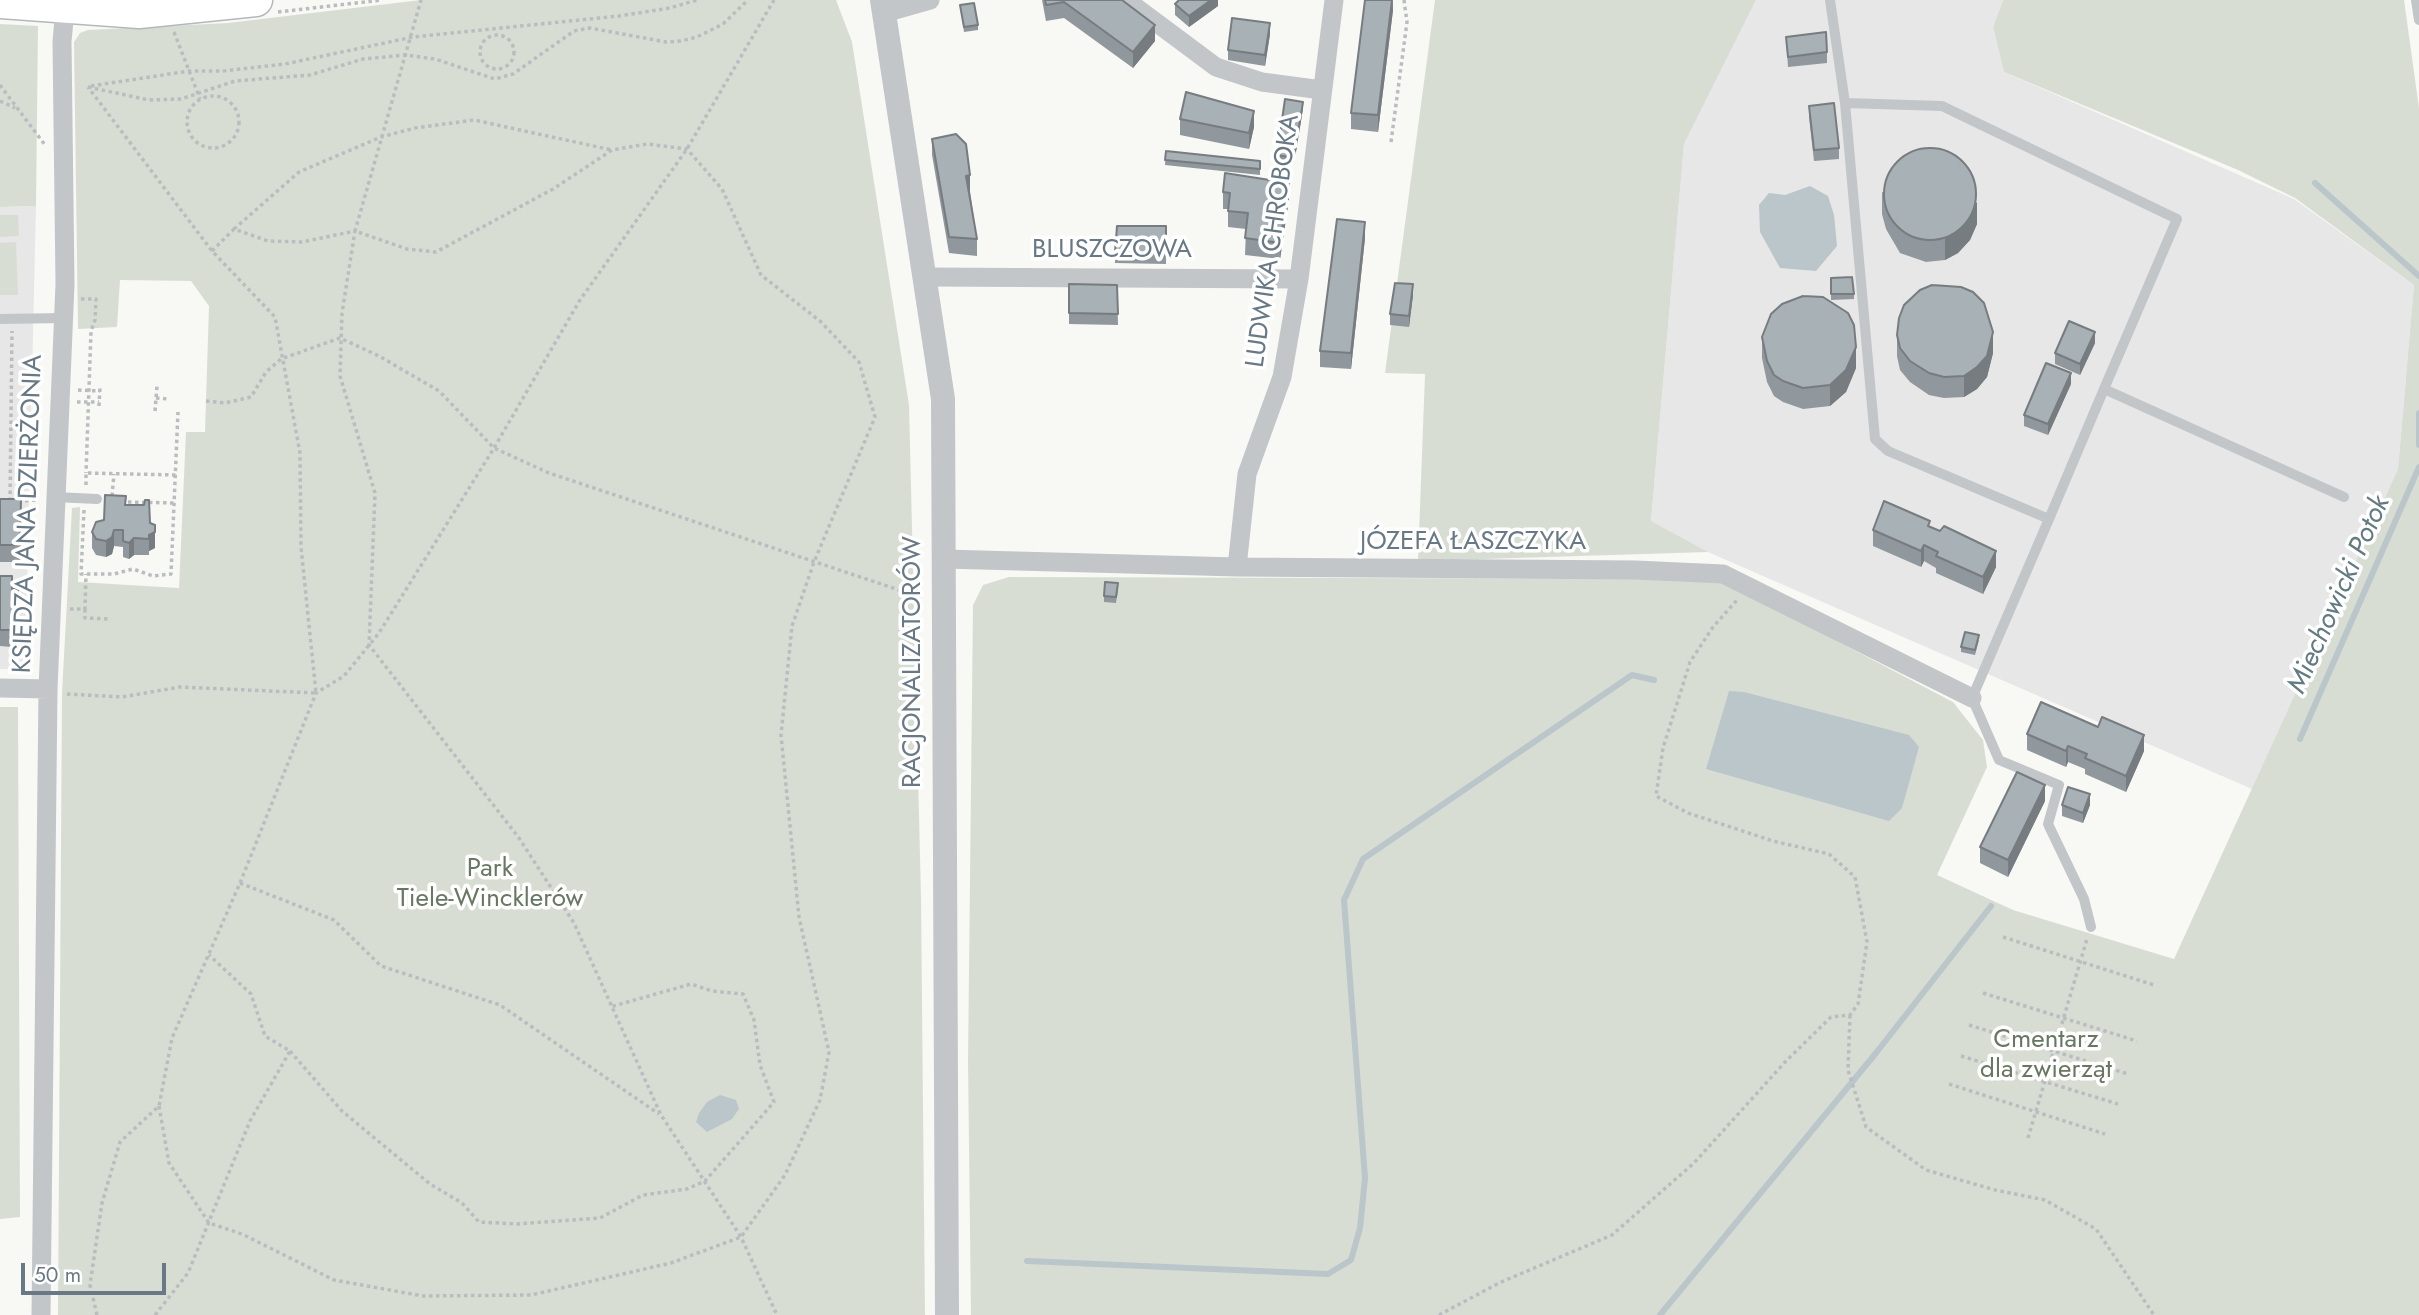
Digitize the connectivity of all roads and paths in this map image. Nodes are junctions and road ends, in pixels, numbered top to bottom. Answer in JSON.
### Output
{"nodes":[{"id":1,"x":256,"y":0,"type":"edge"},
{"id":2,"x":421,"y":0,"type":"edge"},
{"id":3,"x":697,"y":0,"type":"edge"},
{"id":4,"x":748,"y":0,"type":"edge"},
{"id":5,"x":774,"y":0,"type":"edge"},
{"id":6,"x":1126,"y":0,"type":"edge"},
{"id":7,"x":1334,"y":0,"type":"edge"},
{"id":8,"x":1404,"y":0,"type":"edge"},
{"id":9,"x":1830,"y":0,"type":"edge"},
{"id":10,"x":2416,"y":0,"type":"edge"},
{"id":11,"x":922,"y":1,"type":"edge"},
{"id":12,"x":0,"y":2,"type":"edge"},
{"id":13,"x":65,"y":4,"type":"edge"},
{"id":14,"x":880,"y":4,"type":"edge"},
{"id":15,"x":2419,"y":20,"type":"edge"},
{"id":16,"x":171,"y":24,"type":"dead end"},
{"id":17,"x":497,"y":27,"type":"junction"},
{"id":18,"x":497,"y":35,"type":"junction"},
{"id":19,"x":412,"y":37,"type":"junction"},
{"id":20,"x":406,"y":55,"type":"junction"},
{"id":21,"x":501,"y":68,"type":"junction"},
{"id":22,"x":189,"y":71,"type":"junction"},
{"id":23,"x":507,"y":77,"type":"junction"},
{"id":24,"x":0,"y":85,"type":"edge"},
{"id":25,"x":80,"y":87,"type":"dead end"},
{"id":26,"x":88,"y":87,"type":"junction"},
{"id":27,"x":1322,"y":90,"type":"junction"},
{"id":28,"x":197,"y":93,"type":"junction"},
{"id":29,"x":200,"y":99,"type":"junction"},
{"id":30,"x":0,"y":101,"type":"edge"},
{"id":31,"x":1846,"y":103,"type":"junction"},
{"id":32,"x":17,"y":109,"type":"junction"},
{"id":33,"x":381,"y":137,"type":"junction"},
{"id":34,"x":1391,"y":142,"type":"dead end"},
{"id":35,"x":46,"y":146,"type":"dead end"},
{"id":36,"x":687,"y":149,"type":"junction"},
{"id":37,"x":612,"y":150,"type":"junction"},
{"id":38,"x":234,"y":229,"type":"junction"},
{"id":39,"x":355,"y":231,"type":"junction"},
{"id":40,"x":212,"y":251,"type":"junction"},
{"id":41,"x":926,"y":277,"type":"junction"},
{"id":42,"x":1299,"y":279,"type":"junction"},
{"id":43,"x":76,"y":299,"type":"dead end"},
{"id":44,"x":12,"y":317,"type":"junction"},
{"id":45,"x":64,"y":318,"type":"junction"},
{"id":46,"x":0,"y":319,"type":"edge"},
{"id":47,"x":340,"y":338,"type":"junction"},
{"id":48,"x":281,"y":359,"type":"junction"},
{"id":49,"x":157,"y":386,"type":"dead end"},
{"id":50,"x":2104,"y":389,"type":"junction"},
{"id":51,"x":89,"y":390,"type":"junction"},
{"id":52,"x":156,"y":398,"type":"junction"},
{"id":53,"x":168,"y":399,"type":"dead end"},
{"id":54,"x":206,"y":401,"type":"dead end"},
{"id":55,"x":89,"y":402,"type":"junction"},
{"id":56,"x":155,"y":411,"type":"dead end"},
{"id":57,"x":178,"y":412,"type":"dead end"},
{"id":58,"x":494,"y":448,"type":"junction"},
{"id":59,"x":86,"y":473,"type":"junction"},
{"id":60,"x":114,"y":474,"type":"junction"},
{"id":61,"x":176,"y":475,"type":"junction"},
{"id":62,"x":2344,"y":497,"type":"dead end"},
{"id":63,"x":85,"y":498,"type":"junction"},
{"id":64,"x":48,"y":499,"type":"junction"},
{"id":65,"x":97,"y":499,"type":"dead end"},
{"id":66,"x":176,"y":503,"type":"junction"},
{"id":67,"x":112,"y":509,"type":"edge"},
{"id":68,"x":122,"y":509,"type":"edge"},
{"id":69,"x":2049,"y":519,"type":"junction"},
{"id":70,"x":944,"y":559,"type":"junction"},
{"id":71,"x":814,"y":562,"type":"junction"},
{"id":72,"x":1237,"y":567,"type":"junction"},
{"id":73,"x":86,"y":573,"type":"junction"},
{"id":74,"x":1750,"y":587,"type":"junction"},
{"id":75,"x":62,"y":608,"type":"dead end"},
{"id":76,"x":943,"y":608,"type":"junction"},
{"id":77,"x":85,"y":609,"type":"junction"},
{"id":78,"x":110,"y":619,"type":"dead end"},
{"id":79,"x":369,"y":645,"type":"junction"},
{"id":80,"x":0,"y":688,"type":"edge"},
{"id":81,"x":53,"y":691,"type":"junction"},
{"id":82,"x":316,"y":694,"type":"junction"},
{"id":83,"x":1972,"y":698,"type":"junction"},
{"id":84,"x":240,"y":883,"type":"junction"},
{"id":85,"x":2091,"y":927,"type":"joint"},
{"id":86,"x":2003,"y":937,"type":"dead end"},
{"id":87,"x":209,"y":956,"type":"junction"},
{"id":88,"x":2080,"y":961,"type":"junction"},
{"id":89,"x":2154,"y":985,"type":"dead end"},
{"id":90,"x":1983,"y":993,"type":"dead end"},
{"id":91,"x":610,"y":1007,"type":"junction"},
{"id":92,"x":1850,"y":1015,"type":"junction"},
{"id":93,"x":2064,"y":1018,"type":"junction"},
{"id":94,"x":1969,"y":1025,"type":"dead end"},
{"id":95,"x":2137,"y":1041,"type":"dead end"},
{"id":96,"x":290,"y":1051,"type":"junction"},
{"id":97,"x":2054,"y":1051,"type":"junction"},
{"id":98,"x":1961,"y":1056,"type":"dead end"},
{"id":99,"x":2128,"y":1074,"type":"dead end"},
{"id":100,"x":2045,"y":1082,"type":"junction"},
{"id":101,"x":1949,"y":1084,"type":"dead end"},
{"id":102,"x":2118,"y":1104,"type":"dead end"},
{"id":103,"x":159,"y":1106,"type":"junction"},
{"id":104,"x":2036,"y":1112,"type":"junction"},
{"id":105,"x":661,"y":1115,"type":"junction"},
{"id":106,"x":2105,"y":1134,"type":"dead end"},
{"id":107,"x":2028,"y":1138,"type":"dead end"},
{"id":108,"x":705,"y":1181,"type":"junction"},
{"id":109,"x":209,"y":1223,"type":"junction"},
{"id":110,"x":741,"y":1237,"type":"junction"},
{"id":111,"x":41,"y":1315,"type":"edge"},
{"id":112,"x":97,"y":1315,"type":"edge"},
{"id":113,"x":155,"y":1315,"type":"edge"},
{"id":114,"x":778,"y":1315,"type":"edge"},
{"id":115,"x":947,"y":1315,"type":"edge"},
{"id":116,"x":1439,"y":1315,"type":"edge"},
{"id":117,"x":2154,"y":1315,"type":"edge"}],
"edges":[{"from":1,"to":13,"type":"main road"},
{"from":2,"to":19,"type":"path"},
{"from":3,"to":17,"type":"path"},
{"from":4,"to":23,"type":"path"},
{"from":5,"to":36,"type":"path"},
{"from":6,"to":27,"type":"street"},
{"from":7,"to":27,"type":"street","name":"LUDWIKA CHROBOKA"},
{"from":8,"to":34,"type":"path"},
{"from":9,"to":31,"type":"lane"},
{"from":10,"to":15,"type":"lane"},
{"from":11,"to":14,"type":"street"},
{"from":12,"to":13,"type":"main road"},
{"from":13,"to":45,"type":"street","name":"KSIĘDZA JANA DZIERŻONIA"},
{"from":14,"to":41,"type":"street","name":"RACJONALIZATORÓW"},
{"from":16,"to":22,"type":"path"},
{"from":17,"to":18,"type":"path"},
{"from":17,"to":19,"type":"path"},
{"from":18,"to":21,"type":"path"},
{"from":18,"to":21,"type":"path"},
{"from":19,"to":20,"type":"path"},
{"from":19,"to":22,"type":"path"},
{"from":20,"to":23,"type":"path"},
{"from":20,"to":28,"type":"path"},
{"from":20,"to":33,"type":"path"},
{"from":21,"to":23,"type":"path"},
{"from":22,"to":26,"type":"path"},
{"from":22,"to":28,"type":"path"},
{"from":24,"to":32,"type":"path"},
{"from":25,"to":26,"type":"path"},
{"from":26,"to":28,"type":"path"},
{"from":26,"to":40,"type":"path"},
{"from":27,"to":42,"type":"street","name":"LUDWIKA CHROBOKA"},
{"from":28,"to":29,"type":"path"},
{"from":29,"to":29,"type":"path"},
{"from":30,"to":32,"type":"path"},
{"from":31,"to":50,"type":"lane"},
{"from":31,"to":69,"type":"lane"},
{"from":32,"to":35,"type":"path"},
{"from":33,"to":37,"type":"path"},
{"from":33,"to":38,"type":"path"},
{"from":33,"to":39,"type":"path"},
{"from":36,"to":37,"type":"path"},
{"from":36,"to":58,"type":"path"},
{"from":36,"to":71,"type":"path"},
{"from":37,"to":39,"type":"path"},
{"from":38,"to":39,"type":"path"},
{"from":38,"to":40,"type":"path"},
{"from":39,"to":47,"type":"path"},
{"from":40,"to":48,"type":"path"},
{"from":41,"to":42,"type":"street","name":"BLUSZCZOWA"},
{"from":41,"to":70,"type":"street","name":"RACJONALIZATORÓW"},
{"from":42,"to":72,"type":"street","name":"LUDWIKA CHROBOKA"},
{"from":43,"to":51,"type":"path"},
{"from":44,"to":45,"type":"lane"},
{"from":44,"to":46,"type":"lane"},
{"from":44,"to":64,"type":"path"},
{"from":45,"to":64,"type":"street","name":"KSIĘDZA JANA DZIERŻONIA"},
{"from":47,"to":48,"type":"path"},
{"from":47,"to":58,"type":"path"},
{"from":47,"to":79,"type":"path"},
{"from":48,"to":54,"type":"path"},
{"from":48,"to":82,"type":"path"},
{"from":49,"to":52,"type":"path"},
{"from":50,"to":62,"type":"lane"},
{"from":50,"to":69,"type":"lane"},
{"from":51,"to":55,"type":"path"},
{"from":51,"to":55,"type":"path"},
{"from":52,"to":53,"type":"path"},
{"from":52,"to":56,"type":"path"},
{"from":55,"to":59,"type":"path"},
{"from":57,"to":61,"type":"path"},
{"from":58,"to":71,"type":"path"},
{"from":58,"to":79,"type":"path"},
{"from":59,"to":60,"type":"path"},
{"from":59,"to":63,"type":"path"},
{"from":60,"to":61,"type":"path"},
{"from":60,"to":67,"type":"path"},
{"from":61,"to":66,"type":"path"},
{"from":63,"to":64,"type":"lane"},
{"from":63,"to":65,"type":"lane"},
{"from":63,"to":73,"type":"path"},
{"from":64,"to":81,"type":"street","name":"KSIĘDZA JANA DZIERŻONIA"},
{"from":66,"to":68,"type":"path"},
{"from":66,"to":73,"type":"path"},
{"from":69,"to":83,"type":"lane"},
{"from":70,"to":72,"type":"street","name":"JÓZEFA ŁASZCZYKA"},
{"from":70,"to":76,"type":"street","name":"RACJONALIZATORÓW"},
{"from":71,"to":76,"type":"path"},
{"from":71,"to":110,"type":"path"},
{"from":72,"to":74,"type":"street","name":"JÓZEFA ŁASZCZYKA"},
{"from":73,"to":77,"type":"path"},
{"from":74,"to":83,"type":"street","name":"JÓZEFA ŁASZCZYKA"},
{"from":74,"to":92,"type":"path"},
{"from":75,"to":77,"type":"path"},
{"from":76,"to":115,"type":"street","name":"RACJONALIZATORÓW"},
{"from":77,"to":78,"type":"path"},
{"from":79,"to":82,"type":"path"},
{"from":79,"to":91,"type":"path"},
{"from":80,"to":81,"type":"street"},
{"from":81,"to":82,"type":"path"},
{"from":81,"to":111,"type":"street","name":"KSIĘDZA JANA DZIERŻONIA"},
{"from":82,"to":84,"type":"path"},
{"from":83,"to":85,"type":"lane"},
{"from":84,"to":87,"type":"path"},
{"from":84,"to":105,"type":"path"},
{"from":85,"to":88,"type":"path"},
{"from":86,"to":88,"type":"path"},
{"from":87,"to":96,"type":"path"},
{"from":87,"to":103,"type":"path"},
{"from":88,"to":89,"type":"path"},
{"from":88,"to":93,"type":"path"},
{"from":90,"to":93,"type":"path"},
{"from":91,"to":105,"type":"path"},
{"from":91,"to":108,"type":"path"},
{"from":92,"to":116,"type":"path"},
{"from":92,"to":117,"type":"path"},
{"from":93,"to":95,"type":"path"},
{"from":93,"to":97,"type":"path"},
{"from":94,"to":97,"type":"path"},
{"from":96,"to":108,"type":"path"},
{"from":96,"to":109,"type":"path"},
{"from":97,"to":99,"type":"path"},
{"from":97,"to":100,"type":"path"},
{"from":98,"to":100,"type":"path"},
{"from":100,"to":102,"type":"path"},
{"from":100,"to":104,"type":"path"},
{"from":101,"to":104,"type":"path"},
{"from":103,"to":109,"type":"path"},
{"from":103,"to":112,"type":"path"},
{"from":104,"to":106,"type":"path"},
{"from":104,"to":107,"type":"path"},
{"from":105,"to":108,"type":"path"},
{"from":108,"to":110,"type":"path"},
{"from":109,"to":110,"type":"path"},
{"from":109,"to":113,"type":"path"},
{"from":110,"to":114,"type":"path"}]}
